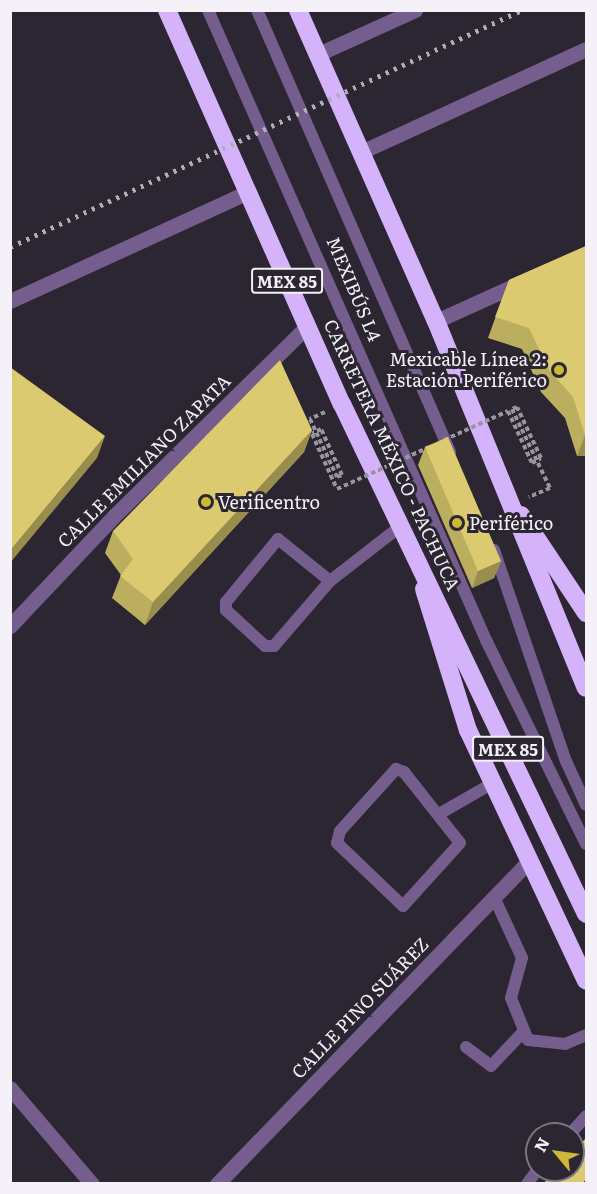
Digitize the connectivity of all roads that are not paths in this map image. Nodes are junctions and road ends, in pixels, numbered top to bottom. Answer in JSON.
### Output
{"nodes":[{"id":1,"x":167,"y":10,"type":"edge"},
{"id":2,"x":208,"y":10,"type":"edge"},
{"id":3,"x":257,"y":10,"type":"edge"},
{"id":4,"x":298,"y":10,"type":"edge"},
{"id":5,"x":415,"y":10,"type":"edge"},
{"id":6,"x":586,"y":50,"type":"edge"},
{"id":7,"x":316,"y":55,"type":"junction"},
{"id":8,"x":361,"y":152,"type":"junction"},
{"id":9,"x":249,"y":192,"type":"junction"},
{"id":10,"x":543,"y":272,"type":"edge"},
{"id":11,"x":10,"y":302,"type":"edge"},
{"id":12,"x":436,"y":321,"type":"junction"},
{"id":13,"x":307,"y":326,"type":"junction"},
{"id":14,"x":455,"y":461,"type":"edge"},
{"id":15,"x":512,"y":505,"type":"junction"},
{"id":16,"x":401,"y":526,"type":"junction"},
{"id":17,"x":488,"y":537,"type":"edge"},
{"id":18,"x":413,"y":550,"type":"junction"},
{"id":19,"x":330,"y":581,"type":"junction"},
{"id":20,"x":586,"y":613,"type":"edge"},
{"id":21,"x":10,"y":626,"type":"edge"},
{"id":22,"x":586,"y":688,"type":"edge"},
{"id":23,"x":493,"y":783,"type":"junction"},
{"id":24,"x":586,"y":805,"type":"edge"},
{"id":25,"x":440,"y":814,"type":"junction"},
{"id":26,"x":586,"y":844,"type":"edge"},
{"id":27,"x":530,"y":860,"type":"junction"},
{"id":28,"x":494,"y":897,"type":"junction"},
{"id":29,"x":586,"y":914,"type":"edge"},
{"id":30,"x":586,"y":981,"type":"edge"},
{"id":31,"x":524,"y":1031,"type":"junction"},
{"id":32,"x":586,"y":1035,"type":"edge"},
{"id":33,"x":466,"y":1047,"type":"dead end"},
{"id":34,"x":13,"y":1094,"type":"edge"},
{"id":35,"x":92,"y":1184,"type":"edge"},
{"id":36,"x":217,"y":1184,"type":"edge"}],
"edges":[{"from":1,"to":9,"type":"highway","name":"CARRETERA MÉXICO - PACHUCA","number":"MEX 85"},
{"from":2,"to":26,"type":"lane","name":"MEXIBÚS L4"},
{"from":3,"to":14,"type":"lane","name":"MEXIBÚS L4"},
{"from":4,"to":7,"type":"highway"},
{"from":5,"to":7,"type":"street"},
{"from":6,"to":8,"type":"street"},
{"from":7,"to":8,"type":"highway"},
{"from":8,"to":12,"type":"highway"},
{"from":9,"to":11,"type":"street"},
{"from":9,"to":13,"type":"highway","name":"CARRETERA MÉXICO - PACHUCA","number":"MEX 85"},
{"from":10,"to":12,"type":"street"},
{"from":12,"to":15,"type":"highway"},
{"from":13,"to":16,"type":"highway","name":"CARRETERA MÉXICO - PACHUCA","number":"MEX 85"},
{"from":13,"to":21,"type":"street","name":"CALLE EMILIANO ZAPATA"},
{"from":15,"to":20,"type":"highway"},
{"from":15,"to":22,"type":"highway"},
{"from":16,"to":18,"type":"highway","name":"CARRETERA MÉXICO - PACHUCA","number":"MEX 85"},
{"from":16,"to":19,"type":"lane"},
{"from":17,"to":24,"type":"lane"},
{"from":18,"to":23,"type":"highway"},
{"from":18,"to":29,"type":"highway","name":"CARRETERA MÉXICO - PACHUCA","number":"MEX 85"},
{"from":19,"to":19,"type":"lane"},
{"from":23,"to":25,"type":"lane"},
{"from":23,"to":27,"type":"highway"},
{"from":25,"to":25,"type":"lane"},
{"from":27,"to":28,"type":"street","name":"CALLE PINO SUÁREZ"},
{"from":27,"to":30,"type":"highway"},
{"from":28,"to":31,"type":"lane"},
{"from":28,"to":36,"type":"street","name":"CALLE PINO SUÁREZ"},
{"from":31,"to":32,"type":"lane"},
{"from":31,"to":33,"type":"lane"},
{"from":34,"to":35,"type":"street"}]}
